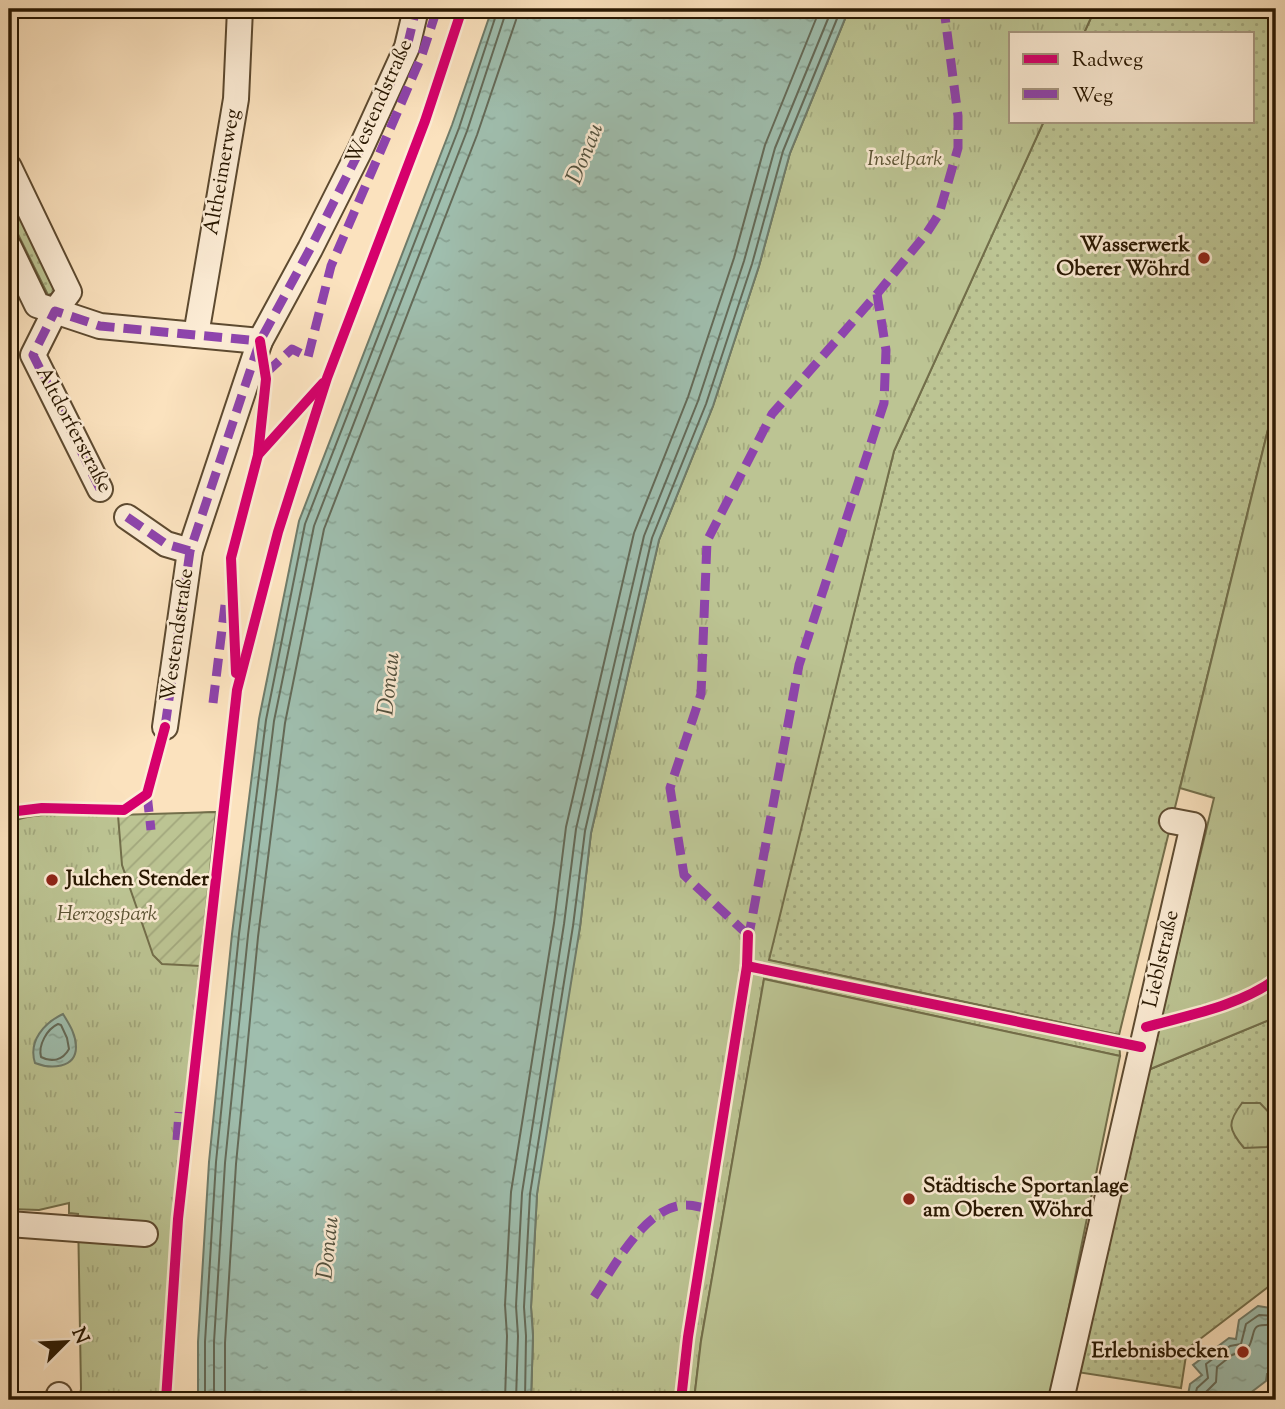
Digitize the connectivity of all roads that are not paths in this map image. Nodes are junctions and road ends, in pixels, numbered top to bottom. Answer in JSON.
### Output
{"nodes":[{"id":1,"x":240,"y":9,"type":"edge"},
{"id":2,"x":416,"y":9,"type":"edge"},
{"id":3,"x":9,"y":167,"type":"edge"},
{"id":4,"x":15,"y":194,"type":"edge"},
{"id":5,"x":9,"y":247,"type":"edge"},
{"id":6,"x":55,"y":311,"type":"junction"},
{"id":7,"x":196,"y":335,"type":"junction"},
{"id":8,"x":260,"y":341,"type":"junction"},
{"id":9,"x":100,"y":489,"type":"dead end"},
{"id":10,"x":127,"y":517,"type":"dead end"},
{"id":11,"x":190,"y":551,"type":"junction"},
{"id":12,"x":165,"y":727,"type":"dead end"},
{"id":13,"x":1172,"y":821,"type":"dead end"},
{"id":14,"x":9,"y":1224,"type":"edge"},
{"id":15,"x":145,"y":1234,"type":"dead end"},
{"id":16,"x":1061,"y":1400,"type":"edge"}],
"edges":[{"from":1,"to":7,"type":"street","name":"Altheimerweg"},
{"from":2,"to":8,"type":"street","name":"Westendstraße"},
{"from":3,"to":4,"type":"street","name":"Altdorferstraße"},
{"from":4,"to":6,"type":"street","name":"Altdorferstraße"},
{"from":5,"to":6,"type":"street"},
{"from":6,"to":7,"type":"street"},
{"from":6,"to":9,"type":"street","name":"Altdorferstraße"},
{"from":7,"to":8,"type":"street"},
{"from":8,"to":11,"type":"street","name":"Westendstraße"},
{"from":10,"to":11,"type":"street"},
{"from":11,"to":12,"type":"street","name":"Westendstraße"},
{"from":13,"to":16,"type":"street","name":"Lieblstraße"},
{"from":14,"to":15,"type":"street"}]}
